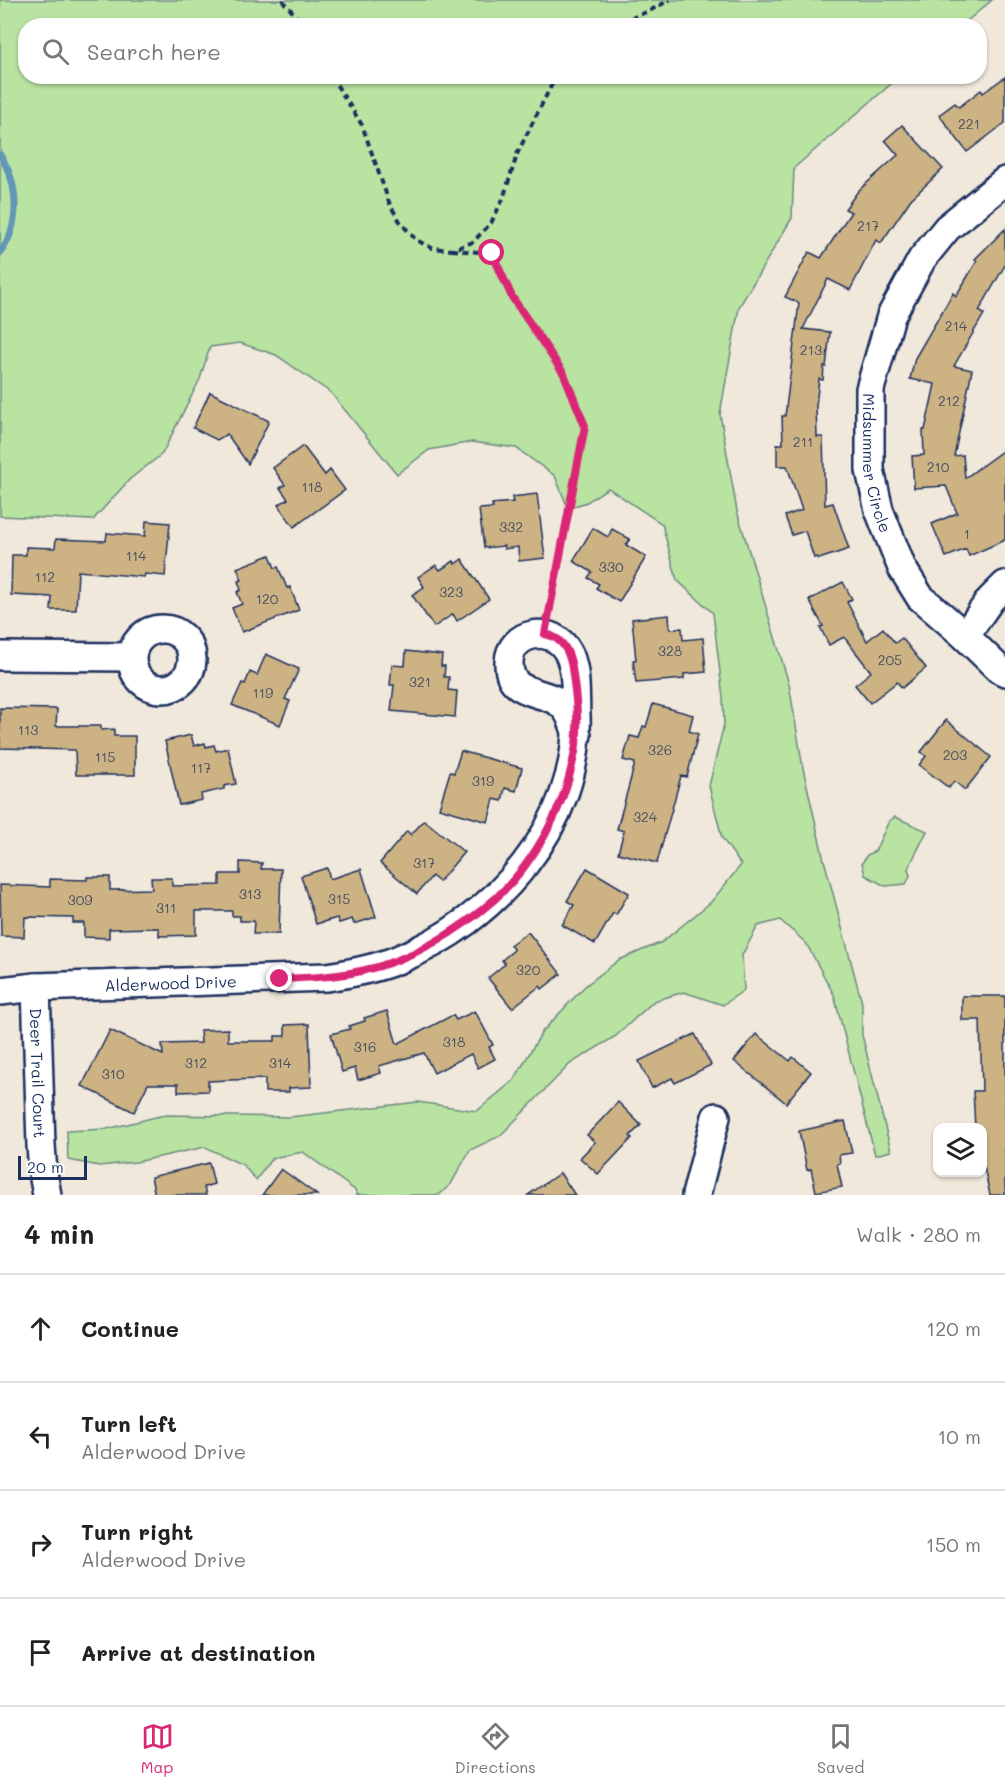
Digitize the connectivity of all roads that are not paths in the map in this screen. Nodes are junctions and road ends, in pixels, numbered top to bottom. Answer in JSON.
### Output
{"nodes":[{"id":1,"x":1005,"y":181,"type":"edge"},
{"id":2,"x":1005,"y":585,"type":"edge"},
{"id":3,"x":965,"y":636,"type":"junction"},
{"id":4,"x":0,"y":656,"type":"edge"},
{"id":5,"x":131,"y":657,"type":"dead end"},
{"id":6,"x":1005,"y":672,"type":"edge"},
{"id":7,"x":577,"y":735,"type":"junction"},
{"id":8,"x":36,"y":987,"type":"junction"},
{"id":9,"x":0,"y":991,"type":"edge"},
{"id":10,"x":716,"y":1117,"type":"dead end"},
{"id":11,"x":48,"y":1195,"type":"edge"},
{"id":12,"x":696,"y":1195,"type":"edge"}],
"edges":[{"from":1,"to":3,"type":"street","name":"Midsummer Circle"},
{"from":2,"to":3,"type":"street"},
{"from":3,"to":6,"type":"street","name":"Midsummer Circle"},
{"from":4,"to":5,"type":"street"},
{"from":7,"to":7,"type":"street","name":"Alderwood Drive"},
{"from":7,"to":8,"type":"street","name":"Alderwood Drive"},
{"from":8,"to":9,"type":"street","name":"Alderwood Drive"},
{"from":8,"to":11,"type":"street","name":"Deer Trail Court"},
{"from":10,"to":12,"type":"street"}]}
